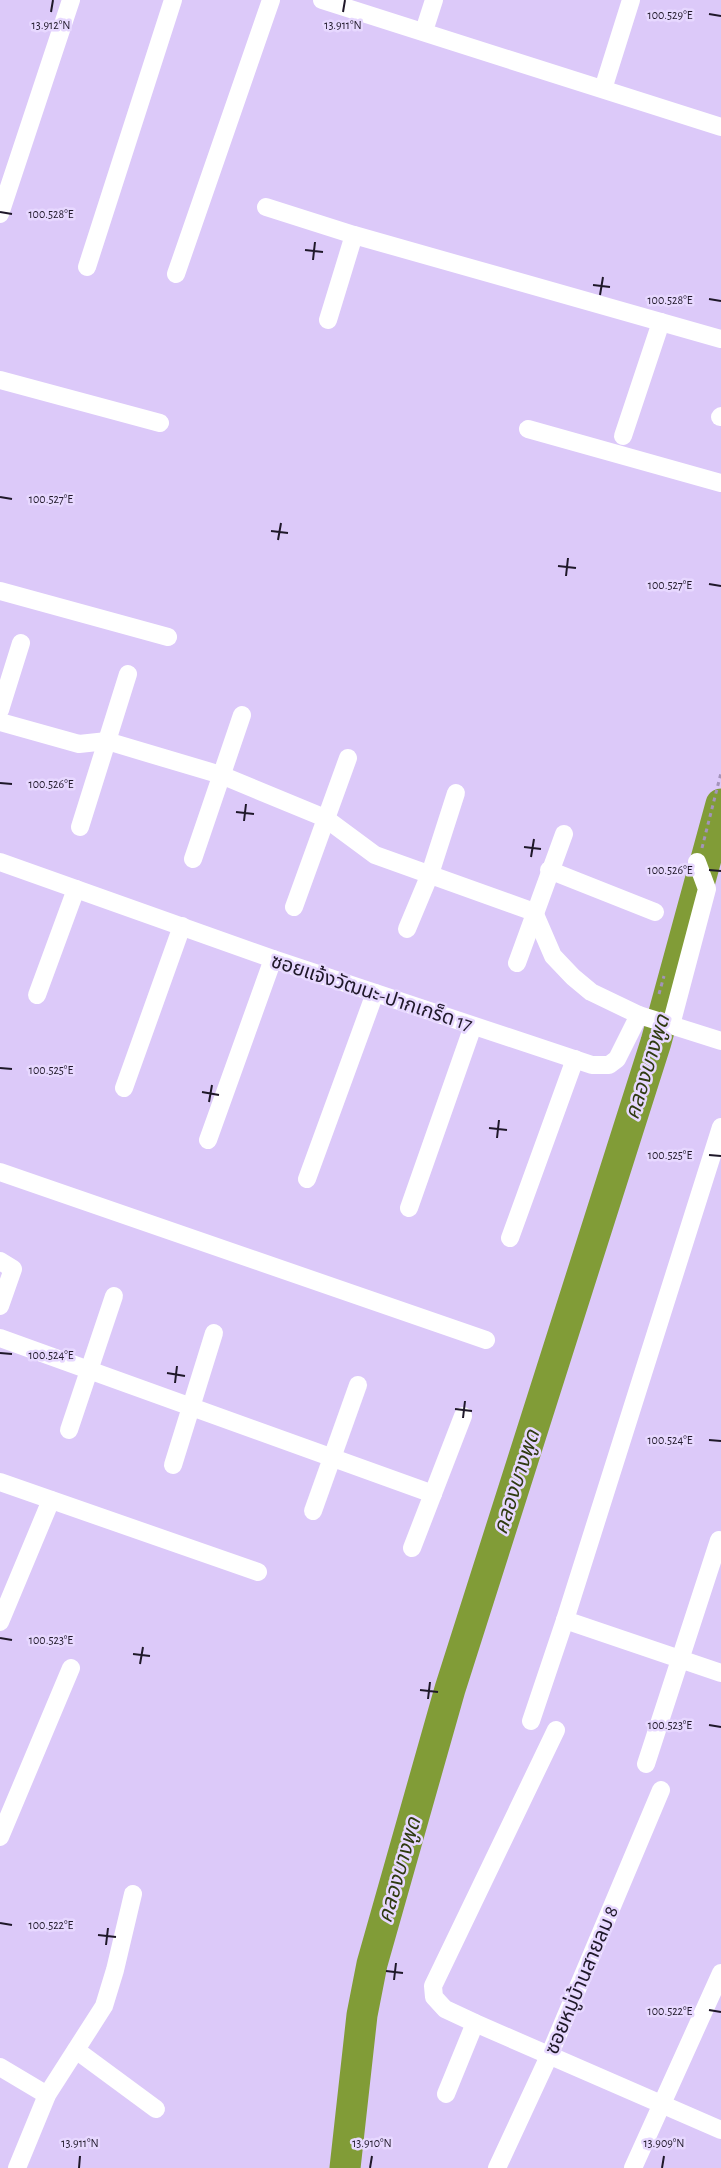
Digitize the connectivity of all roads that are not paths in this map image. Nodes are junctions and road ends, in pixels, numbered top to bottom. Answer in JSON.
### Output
{"nodes":[{"id":1,"x":71,"y":0,"type":"edge"},
{"id":2,"x":173,"y":0,"type":"edge"},
{"id":3,"x":271,"y":0,"type":"edge"},
{"id":4,"x":322,"y":0,"type":"edge"},
{"id":5,"x":434,"y":0,"type":"edge"},
{"id":6,"x":631,"y":0,"type":"edge"},
{"id":7,"x":424,"y":31,"type":"junction"},
{"id":8,"x":603,"y":89,"type":"junction"},
{"id":9,"x":721,"y":127,"type":"edge"},
{"id":10,"x":266,"y":207,"type":"dead end"},
{"id":11,"x":0,"y":214,"type":"edge"},
{"id":12,"x":354,"y":236,"type":"junction"},
{"id":13,"x":87,"y":267,"type":"dead end"},
{"id":14,"x":176,"y":274,"type":"dead end"},
{"id":15,"x":328,"y":320,"type":"dead end"},
{"id":16,"x":661,"y":322,"type":"junction"},
{"id":17,"x":721,"y":339,"type":"edge"},
{"id":18,"x":0,"y":380,"type":"edge"},
{"id":19,"x":160,"y":423,"type":"dead end"},
{"id":20,"x":528,"y":429,"type":"dead end"},
{"id":21,"x":623,"y":436,"type":"dead end"},
{"id":22,"x":721,"y":483,"type":"edge"},
{"id":23,"x":0,"y":591,"type":"edge"},
{"id":24,"x":168,"y":638,"type":"dead end"},
{"id":25,"x":21,"y":643,"type":"dead end"},
{"id":26,"x":128,"y":674,"type":"dead end"},
{"id":27,"x":0,"y":710,"type":"edge"},
{"id":28,"x":242,"y":715,"type":"dead end"},
{"id":29,"x":0,"y":722,"type":"edge"},
{"id":30,"x":107,"y":741,"type":"junction"},
{"id":31,"x":348,"y":758,"type":"dead end"},
{"id":32,"x":221,"y":775,"type":"junction"},
{"id":33,"x":456,"y":793,"type":"dead end"},
{"id":34,"x":325,"y":818,"type":"junction"},
{"id":35,"x":80,"y":827,"type":"dead end"},
{"id":36,"x":564,"y":834,"type":"dead end"},
{"id":37,"x":192,"y":859,"type":"dead end"},
{"id":38,"x":0,"y":862,"type":"edge"},
{"id":39,"x":698,"y":862,"type":"dead end"},
{"id":40,"x":549,"y":870,"type":"junction"},
{"id":41,"x":430,"y":874,"type":"junction"},
{"id":42,"x":76,"y":889,"type":"junction"},
{"id":43,"x":294,"y":906,"type":"dead end"},
{"id":44,"x":534,"y":912,"type":"junction"},
{"id":45,"x":655,"y":912,"type":"dead end"},
{"id":46,"x":182,"y":926,"type":"junction"},
{"id":47,"x":407,"y":929,"type":"dead end"},
{"id":48,"x":273,"y":959,"type":"junction"},
{"id":49,"x":517,"y":963,"type":"dead end"},
{"id":50,"x":375,"y":994,"type":"junction"},
{"id":51,"x":37,"y":995,"type":"dead end"},
{"id":52,"x":639,"y":1015,"type":"junction"},
{"id":53,"x":665,"y":1023,"type":"junction"},
{"id":54,"x":473,"y":1026,"type":"junction"},
{"id":55,"x":721,"y":1041,"type":"edge"},
{"id":56,"x":575,"y":1059,"type":"junction"},
{"id":57,"x":124,"y":1088,"type":"dead end"},
{"id":58,"x":721,"y":1127,"type":"edge"},
{"id":59,"x":208,"y":1140,"type":"dead end"},
{"id":60,"x":0,"y":1172,"type":"edge"},
{"id":61,"x":306,"y":1179,"type":"dead end"},
{"id":62,"x":409,"y":1208,"type":"dead end"},
{"id":63,"x":510,"y":1238,"type":"dead end"},
{"id":64,"x":0,"y":1261,"type":"edge"},
{"id":65,"x":114,"y":1296,"type":"dead end"},
{"id":66,"x":0,"y":1306,"type":"edge"},
{"id":67,"x":214,"y":1333,"type":"dead end"},
{"id":68,"x":0,"y":1338,"type":"edge"},
{"id":69,"x":486,"y":1340,"type":"dead end"},
{"id":70,"x":90,"y":1371,"type":"junction"},
{"id":71,"x":358,"y":1385,"type":"dead end"},
{"id":72,"x":193,"y":1407,"type":"junction"},
{"id":73,"x":463,"y":1416,"type":"dead end"},
{"id":74,"x":69,"y":1430,"type":"dead end"},
{"id":75,"x":332,"y":1458,"type":"junction"},
{"id":76,"x":173,"y":1465,"type":"dead end"},
{"id":77,"x":0,"y":1482,"type":"edge"},
{"id":78,"x":433,"y":1494,"type":"junction"},
{"id":79,"x":51,"y":1500,"type":"junction"},
{"id":80,"x":313,"y":1511,"type":"dead end"},
{"id":81,"x":719,"y":1540,"type":"dead end"},
{"id":82,"x":412,"y":1548,"type":"dead end"},
{"id":83,"x":258,"y":1572,"type":"dead end"},
{"id":84,"x":565,"y":1620,"type":"junction"},
{"id":85,"x":0,"y":1622,"type":"edge"},
{"id":86,"x":680,"y":1659,"type":"junction"},
{"id":87,"x":71,"y":1668,"type":"dead end"},
{"id":88,"x":721,"y":1673,"type":"edge"},
{"id":89,"x":531,"y":1721,"type":"dead end"},
{"id":90,"x":556,"y":1730,"type":"dead end"},
{"id":91,"x":646,"y":1764,"type":"dead end"},
{"id":92,"x":662,"y":1790,"type":"dead end"},
{"id":93,"x":0,"y":1838,"type":"edge"},
{"id":94,"x":133,"y":1894,"type":"dead end"},
{"id":95,"x":721,"y":1973,"type":"edge"},
{"id":96,"x":475,"y":2023,"type":"junction"},
{"id":97,"x":76,"y":2050,"type":"junction"},
{"id":98,"x":550,"y":2056,"type":"junction"},
{"id":99,"x":0,"y":2067,"type":"edge"},
{"id":100,"x":446,"y":2094,"type":"dead end"},
{"id":101,"x":47,"y":2095,"type":"junction"},
{"id":102,"x":663,"y":2104,"type":"junction"},
{"id":103,"x":156,"y":2109,"type":"dead end"},
{"id":104,"x":721,"y":2130,"type":"edge"},
{"id":105,"x":18,"y":2168,"type":"edge"},
{"id":106,"x":497,"y":2168,"type":"edge"},
{"id":107,"x":633,"y":2168,"type":"edge"}],
"edges":[{"from":1,"to":11,"type":"street"},
{"from":2,"to":13,"type":"street"},
{"from":3,"to":14,"type":"street"},
{"from":4,"to":7,"type":"street"},
{"from":5,"to":7,"type":"street"},
{"from":6,"to":8,"type":"street"},
{"from":7,"to":8,"type":"street"},
{"from":8,"to":9,"type":"street"},
{"from":10,"to":12,"type":"street"},
{"from":12,"to":15,"type":"street"},
{"from":12,"to":16,"type":"street"},
{"from":16,"to":17,"type":"street"},
{"from":16,"to":21,"type":"street"},
{"from":18,"to":19,"type":"street"},
{"from":20,"to":22,"type":"street"},
{"from":23,"to":24,"type":"street"},
{"from":25,"to":27,"type":"street"},
{"from":26,"to":30,"type":"street"},
{"from":28,"to":32,"type":"street"},
{"from":29,"to":30,"type":"street"},
{"from":30,"to":32,"type":"street"},
{"from":30,"to":35,"type":"street"},
{"from":31,"to":34,"type":"street"},
{"from":32,"to":34,"type":"street"},
{"from":32,"to":37,"type":"street"},
{"from":33,"to":41,"type":"street"},
{"from":34,"to":41,"type":"street"},
{"from":34,"to":43,"type":"street"},
{"from":36,"to":40,"type":"street"},
{"from":38,"to":42,"type":"street","name":"ซอยแจ้งวัฒนะ-ปากเกร็ด 17"},
{"from":39,"to":53,"type":"street"},
{"from":40,"to":44,"type":"street"},
{"from":40,"to":45,"type":"street"},
{"from":41,"to":44,"type":"street"},
{"from":41,"to":47,"type":"street"},
{"from":42,"to":46,"type":"street","name":"ซอยแจ้งวัฒนะ-ปากเกร็ด 17"},
{"from":42,"to":51,"type":"street"},
{"from":44,"to":49,"type":"street"},
{"from":44,"to":52,"type":"street"},
{"from":46,"to":48,"type":"street","name":"ซอยแจ้งวัฒนะ-ปากเกร็ด 17"},
{"from":46,"to":57,"type":"street"},
{"from":48,"to":50,"type":"street","name":"ซอยแจ้งวัฒนะ-ปากเกร็ด 17"},
{"from":48,"to":59,"type":"street"},
{"from":50,"to":54,"type":"street","name":"ซอยแจ้งวัฒนะ-ปากเกร็ด 17"},
{"from":50,"to":61,"type":"street"},
{"from":52,"to":53,"type":"street"},
{"from":52,"to":56,"type":"street","name":"ซอยแจ้งวัฒนะ-ปากเกร็ด 17"},
{"from":53,"to":55,"type":"street"},
{"from":54,"to":56,"type":"street","name":"ซอยแจ้งวัฒนะ-ปากเกร็ด 17"},
{"from":54,"to":62,"type":"street"},
{"from":56,"to":63,"type":"street"},
{"from":58,"to":84,"type":"street"},
{"from":60,"to":69,"type":"street"},
{"from":64,"to":66,"type":"street"},
{"from":65,"to":70,"type":"street"},
{"from":67,"to":72,"type":"street"},
{"from":68,"to":70,"type":"street"},
{"from":70,"to":72,"type":"street"},
{"from":70,"to":74,"type":"street"},
{"from":71,"to":75,"type":"street"},
{"from":72,"to":75,"type":"street"},
{"from":72,"to":76,"type":"street"},
{"from":73,"to":78,"type":"street"},
{"from":75,"to":78,"type":"street"},
{"from":75,"to":80,"type":"street"},
{"from":77,"to":79,"type":"street"},
{"from":78,"to":82,"type":"street"},
{"from":79,"to":83,"type":"street"},
{"from":79,"to":85,"type":"street"},
{"from":81,"to":86,"type":"street"},
{"from":84,"to":86,"type":"street"},
{"from":84,"to":89,"type":"street"},
{"from":86,"to":88,"type":"street"},
{"from":86,"to":91,"type":"street"},
{"from":87,"to":93,"type":"street"},
{"from":90,"to":96,"type":"street"},
{"from":92,"to":98,"type":"street","name":"ซอยหมู่บ้านสายลม 8"},
{"from":94,"to":97,"type":"street"},
{"from":95,"to":102,"type":"street"},
{"from":96,"to":98,"type":"street"},
{"from":96,"to":100,"type":"street"},
{"from":97,"to":101,"type":"street"},
{"from":97,"to":103,"type":"street"},
{"from":98,"to":102,"type":"street"},
{"from":98,"to":106,"type":"street","name":"ซอยหมู่บ้านสายลม 8"},
{"from":99,"to":101,"type":"street"},
{"from":101,"to":105,"type":"street"},
{"from":102,"to":104,"type":"street"},
{"from":102,"to":107,"type":"street"}]}
